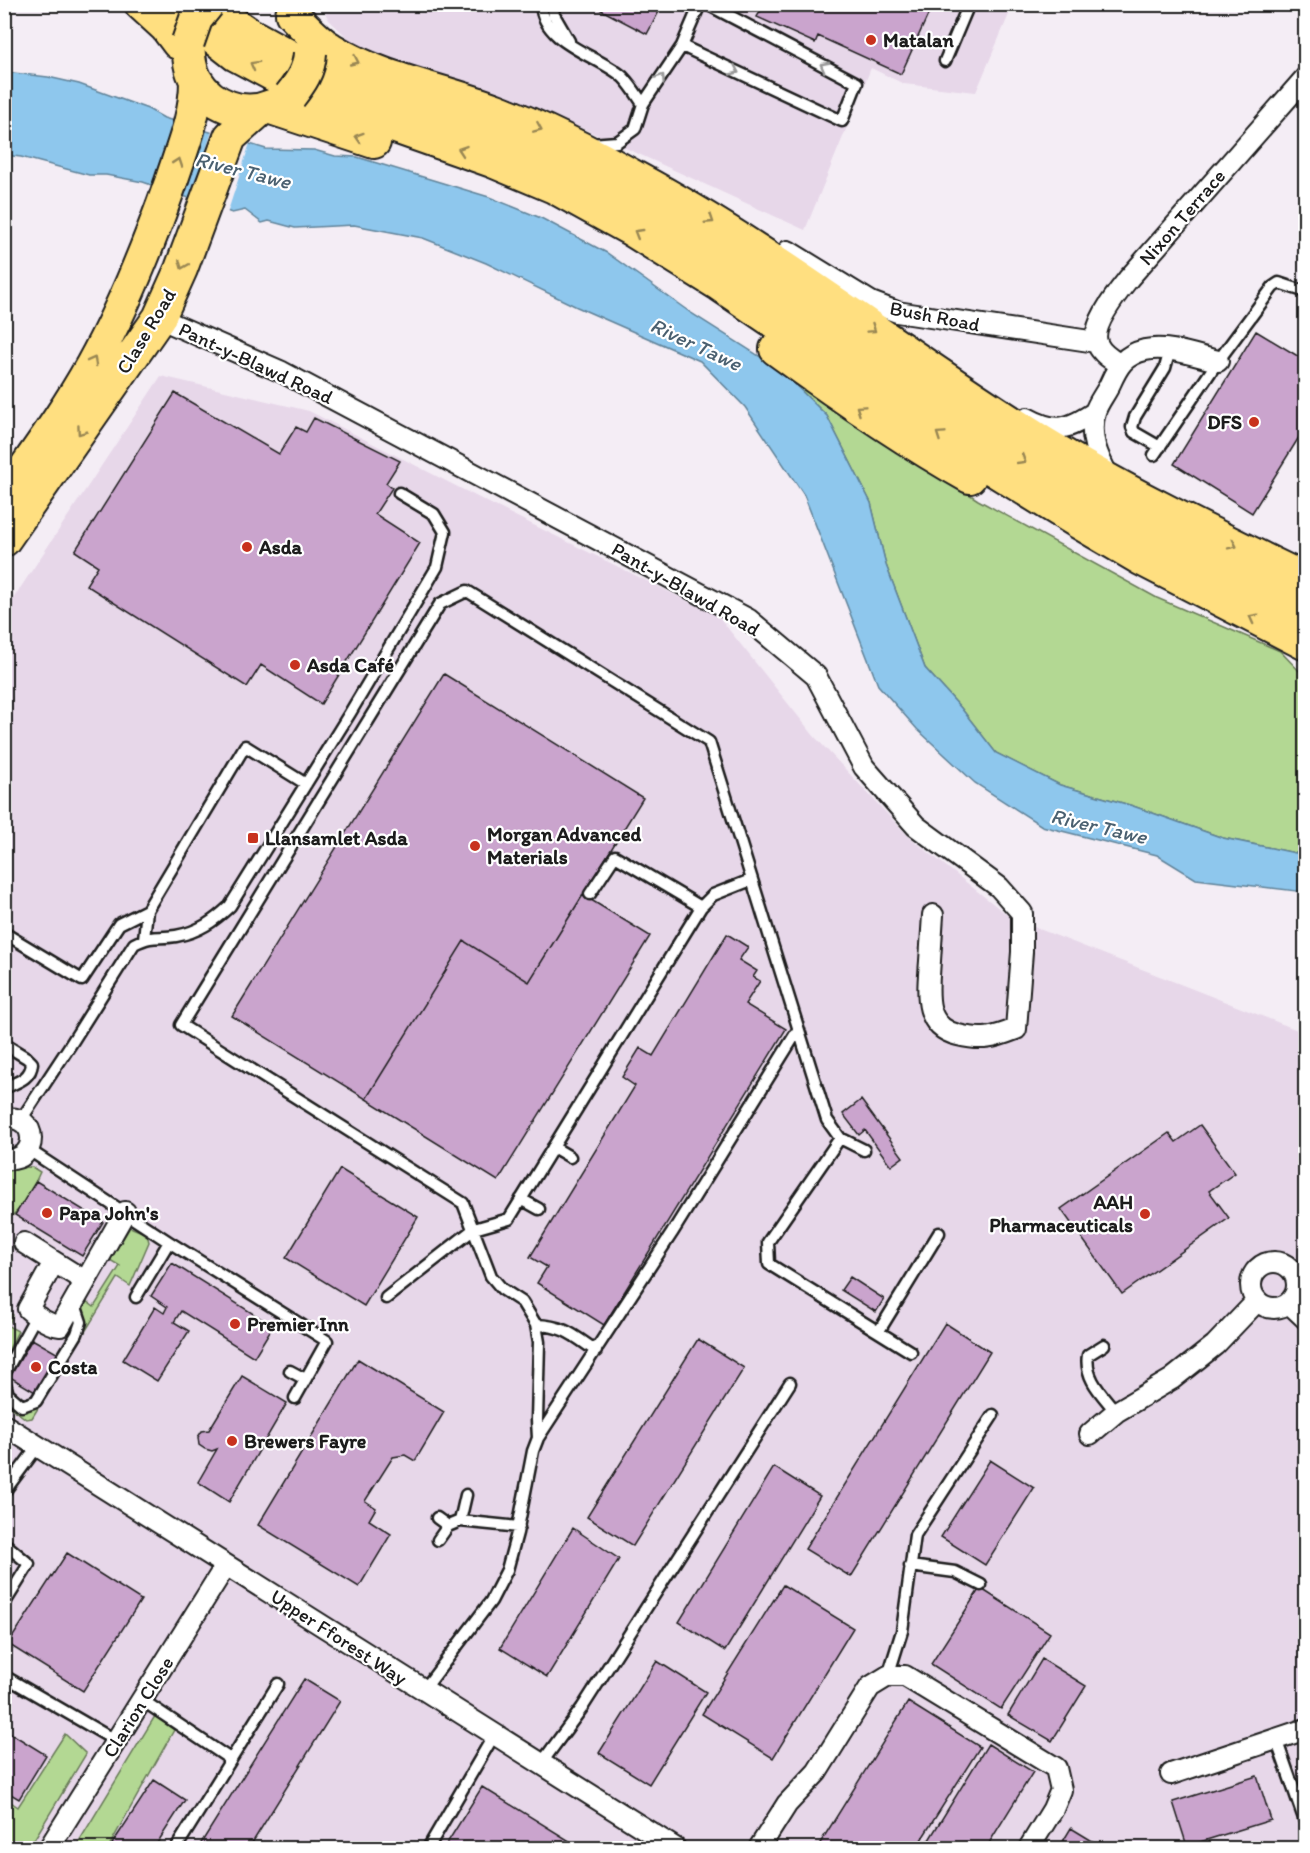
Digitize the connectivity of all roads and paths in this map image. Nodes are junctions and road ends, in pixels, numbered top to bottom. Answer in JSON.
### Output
{"nodes":[{"id":1,"x":141,"y":4,"type":"edge"},
{"id":2,"x":171,"y":4,"type":"edge"},
{"id":3,"x":207,"y":4,"type":"edge"},
{"id":4,"x":541,"y":4,"type":"edge"},
{"id":5,"x":552,"y":4,"type":"edge"},
{"id":6,"x":700,"y":4,"type":"edge"},
{"id":7,"x":707,"y":4,"type":"edge"},
{"id":8,"x":969,"y":4,"type":"edge"},
{"id":9,"x":287,"y":9,"type":"edge"},
{"id":10,"x":571,"y":44,"type":"junction"},
{"id":11,"x":682,"y":46,"type":"junction"},
{"id":12,"x":945,"y":61,"type":"dead end"},
{"id":13,"x":191,"y":62,"type":"junction"},
{"id":14,"x":1305,"y":77,"type":"edge"},
{"id":15,"x":643,"y":104,"type":"junction"},
{"id":16,"x":272,"y":105,"type":"junction"},
{"id":17,"x":576,"y":145,"type":"junction"},
{"id":18,"x":788,"y":251,"type":"dead end"},
{"id":19,"x":1305,"y":292,"type":"edge"},
{"id":20,"x":159,"y":318,"type":"junction"},
{"id":21,"x":1096,"y":342,"type":"junction"},
{"id":22,"x":1170,"y":350,"type":"junction"},
{"id":23,"x":1218,"y":361,"type":"junction"},
{"id":24,"x":923,"y":362,"type":"junction"},
{"id":25,"x":1119,"y":364,"type":"junction"},
{"id":26,"x":1095,"y":412,"type":"junction"},
{"id":27,"x":1112,"y":483,"type":"junction"},
{"id":28,"x":399,"y":493,"type":"dead end"},
{"id":29,"x":4,"y":498,"type":"edge"},
{"id":30,"x":1078,"y":522,"type":"junction"},
{"id":31,"x":4,"y":540,"type":"edge"},
{"id":32,"x":1188,"y":554,"type":"junction"},
{"id":33,"x":1305,"y":580,"type":"edge"},
{"id":34,"x":1305,"y":596,"type":"edge"},
{"id":35,"x":1305,"y":611,"type":"edge"},
{"id":36,"x":1305,"y":644,"type":"edge"},
{"id":37,"x":306,"y":784,"type":"junction"},
{"id":38,"x":751,"y":879,"type":"junction"},
{"id":39,"x":590,"y":894,"type":"dead end"},
{"id":40,"x":701,"y":907,"type":"junction"},
{"id":41,"x":147,"y":910,"type":"junction"},
{"id":42,"x":933,"y":915,"type":"dead end"},
{"id":43,"x":4,"y":933,"type":"edge"},
{"id":44,"x":144,"y":939,"type":"junction"},
{"id":45,"x":798,"y":1030,"type":"junction"},
{"id":46,"x":4,"y":1044,"type":"edge"},
{"id":47,"x":4,"y":1088,"type":"edge"},
{"id":48,"x":13,"y":1119,"type":"edge"},
{"id":49,"x":840,"y":1138,"type":"junction"},
{"id":50,"x":553,"y":1147,"type":"junction"},
{"id":51,"x":29,"y":1150,"type":"junction"},
{"id":52,"x":864,"y":1150,"type":"dead end"},
{"id":53,"x":570,"y":1157,"type":"dead end"},
{"id":54,"x":4,"y":1159,"type":"edge"},
{"id":55,"x":521,"y":1199,"type":"junction"},
{"id":56,"x":539,"y":1209,"type":"dead end"},
{"id":57,"x":125,"y":1212,"type":"junction"},
{"id":58,"x":474,"y":1229,"type":"junction"},
{"id":59,"x":939,"y":1233,"type":"dead end"},
{"id":60,"x":24,"y":1242,"type":"dead end"},
{"id":61,"x":169,"y":1242,"type":"junction"},
{"id":62,"x":54,"y":1262,"type":"junction"},
{"id":63,"x":1300,"y":1270,"type":"edge"},
{"id":64,"x":85,"y":1281,"type":"junction"},
{"id":65,"x":136,"y":1297,"type":"dead end"},
{"id":66,"x":386,"y":1298,"type":"dead end"},
{"id":67,"x":74,"y":1301,"type":"junction"},
{"id":68,"x":1257,"y":1301,"type":"junction"},
{"id":69,"x":1289,"y":1303,"type":"junction"},
{"id":70,"x":36,"y":1316,"type":"junction"},
{"id":71,"x":1305,"y":1319,"type":"edge"},
{"id":72,"x":536,"y":1325,"type":"junction"},
{"id":73,"x":879,"y":1331,"type":"junction"},
{"id":74,"x":1104,"y":1345,"type":"dead end"},
{"id":75,"x":596,"y":1351,"type":"junction"},
{"id":76,"x":911,"y":1352,"type":"dead end"},
{"id":77,"x":290,"y":1371,"type":"dead end"},
{"id":78,"x":4,"y":1374,"type":"edge"},
{"id":79,"x":305,"y":1379,"type":"junction"},
{"id":80,"x":4,"y":1380,"type":"edge"},
{"id":81,"x":790,"y":1383,"type":"dead end"},
{"id":82,"x":295,"y":1398,"type":"dead end"},
{"id":83,"x":1116,"y":1412,"type":"junction"},
{"id":84,"x":993,"y":1415,"type":"dead end"},
{"id":85,"x":4,"y":1425,"type":"edge"},
{"id":86,"x":1090,"y":1434,"type":"dead end"},
{"id":87,"x":538,"y":1438,"type":"junction"},
{"id":88,"x":38,"y":1446,"type":"junction"},
{"id":89,"x":4,"y":1492,"type":"edge"},
{"id":90,"x":466,"y":1495,"type":"dead end"},
{"id":91,"x":437,"y":1518,"type":"dead end"},
{"id":92,"x":460,"y":1521,"type":"junction"},
{"id":93,"x":448,"y":1526,"type":"junction"},
{"id":94,"x":519,"y":1527,"type":"junction"},
{"id":95,"x":438,"y":1540,"type":"dead end"},
{"id":96,"x":4,"y":1543,"type":"edge"},
{"id":97,"x":226,"y":1565,"type":"junction"},
{"id":98,"x":910,"y":1566,"type":"junction"},
{"id":99,"x":981,"y":1585,"type":"dead end"},
{"id":100,"x":4,"y":1604,"type":"edge"},
{"id":101,"x":4,"y":1676,"type":"edge"},
{"id":102,"x":888,"y":1676,"type":"junction"},
{"id":103,"x":278,"y":1683,"type":"dead end"},
{"id":104,"x":423,"y":1691,"type":"junction"},
{"id":105,"x":142,"y":1700,"type":"junction"},
{"id":106,"x":1305,"y":1729,"type":"edge"},
{"id":107,"x":494,"y":1736,"type":"junction"},
{"id":108,"x":1276,"y":1739,"type":"junction"},
{"id":109,"x":116,"y":1741,"type":"junction"},
{"id":110,"x":230,"y":1759,"type":"junction"},
{"id":111,"x":540,"y":1765,"type":"junction"},
{"id":112,"x":1171,"y":1774,"type":"dead end"},
{"id":113,"x":1305,"y":1824,"type":"edge"},
{"id":114,"x":49,"y":1848,"type":"edge"},
{"id":115,"x":176,"y":1848,"type":"edge"},
{"id":116,"x":428,"y":1848,"type":"edge"},
{"id":117,"x":675,"y":1848,"type":"edge"},
{"id":118,"x":759,"y":1848,"type":"edge"},
{"id":119,"x":1029,"y":1848,"type":"edge"}],
"edges":[{"from":1,"to":13,"type":"main road"},
{"from":30,"to":2,"type":"main road","one_way":true},
{"from":3,"to":13,"type":"main road","name":"Clase Road","bridge":true},
{"from":3,"to":32,"type":"main road","one_way":true},
{"from":4,"to":10,"type":"lane"},
{"from":5,"to":10,"type":"lane"},
{"from":6,"to":11,"type":"lane"},
{"from":11,"to":7,"type":"lane","one_way":true},
{"from":8,"to":12,"type":"lane"},
{"from":9,"to":16,"type":"main road","name":"Clase Road","bridge":true},
{"from":9,"to":17,"type":"main road","one_way":true},
{"from":10,"to":15,"type":"lane"},
{"from":15,"to":11,"type":"lane","one_way":true},
{"from":13,"to":16,"type":"main road"},
{"from":29,"to":13,"type":"main road","name":"Clase Road","one_way":true},
{"from":14,"to":21,"type":"street","name":"Nixon Terrace"},
{"from":15,"to":17,"type":"lane"},
{"from":16,"to":20,"type":"main road","name":"Clase Road","one_way":true},
{"from":30,"to":16,"type":"main road","one_way":true},
{"from":17,"to":24,"type":"main road","one_way":true},
{"from":18,"to":21,"type":"street","name":"Bush Road"},
{"from":19,"to":23,"type":"lane"},
{"from":20,"to":31,"type":"main road","name":"Clase Road","one_way":true},
{"from":20,"to":42,"type":"street","name":"Pant-y-Blawd Road"},
{"from":21,"to":25,"type":"street"},
{"from":22,"to":23,"type":"street"},
{"from":22,"to":23,"type":"lane"},
{"from":22,"to":25,"type":"street"},
{"from":24,"to":26,"type":"street"},
{"from":24,"to":27,"type":"main road"},
{"from":25,"to":26,"type":"street"},
{"from":26,"to":27,"type":"street"},
{"from":27,"to":33,"type":"main road","one_way":true},
{"from":28,"to":37,"type":"lane"},
{"from":36,"to":30,"type":"main road","one_way":true},
{"from":32,"to":34,"type":"main road"},
{"from":32,"to":35,"type":"main road"},
{"from":37,"to":41,"type":"lane"},
{"from":37,"to":44,"type":"lane"},
{"from":38,"to":40,"type":"lane"},
{"from":38,"to":45,"type":"lane"},
{"from":38,"to":58,"type":"lane"},
{"from":39,"to":40,"type":"lane"},
{"from":40,"to":50,"type":"lane"},
{"from":41,"to":43,"type":"lane"},
{"from":41,"to":44,"type":"lane"},
{"from":44,"to":48,"type":"lane"},
{"from":45,"to":49,"type":"lane"},
{"from":45,"to":75,"type":"lane"},
{"from":46,"to":47,"type":"lane"},
{"from":48,"to":51,"type":"street"},
{"from":49,"to":52,"type":"lane"},
{"from":49,"to":73,"type":"lane"},
{"from":50,"to":53,"type":"lane"},
{"from":50,"to":55,"type":"lane"},
{"from":51,"to":54,"type":"street"},
{"from":51,"to":57,"type":"lane"},
{"from":55,"to":56,"type":"lane"},
{"from":55,"to":58,"type":"lane"},
{"from":57,"to":61,"type":"lane"},
{"from":57,"to":64,"type":"street"},
{"from":58,"to":66,"type":"lane"},
{"from":58,"to":72,"type":"lane"},
{"from":59,"to":73,"type":"lane"},
{"from":60,"to":62,"type":"street"},
{"from":61,"to":65,"type":"lane"},
{"from":61,"to":79,"type":"lane"},
{"from":62,"to":64,"type":"street"},
{"from":62,"to":70,"type":"street"},
{"from":63,"to":68,"type":"street"},
{"from":63,"to":69,"type":"street"},
{"from":64,"to":67,"type":"street"},
{"from":67,"to":70,"type":"street"},
{"from":67,"to":80,"type":"lane"},
{"from":68,"to":69,"type":"street"},
{"from":68,"to":83,"type":"street"},
{"from":69,"to":71,"type":"street"},
{"from":70,"to":78,"type":"lane"},
{"from":72,"to":75,"type":"lane"},
{"from":72,"to":87,"type":"lane"},
{"from":73,"to":76,"type":"lane"},
{"from":74,"to":83,"type":"lane"},
{"from":75,"to":87,"type":"lane"},
{"from":77,"to":79,"type":"lane"},
{"from":79,"to":82,"type":"lane"},
{"from":81,"to":111,"type":"lane"},
{"from":83,"to":86,"type":"street"},
{"from":84,"to":98,"type":"lane"},
{"from":85,"to":88,"type":"street","name":"Upper Fforest Way"},
{"from":87,"to":94,"type":"lane"},
{"from":88,"to":89,"type":"lane"},
{"from":88,"to":97,"type":"street","name":"Upper Fforest Way"},
{"from":90,"to":92,"type":"lane"},
{"from":91,"to":93,"type":"lane"},
{"from":92,"to":93,"type":"lane"},
{"from":92,"to":94,"type":"lane"},
{"from":93,"to":95,"type":"lane"},
{"from":94,"to":104,"type":"lane"},
{"from":96,"to":100,"type":"lane"},
{"from":97,"to":104,"type":"street","name":"Upper Fforest Way"},
{"from":97,"to":105,"type":"street","name":"Clarion Close"},
{"from":98,"to":99,"type":"lane"},
{"from":98,"to":102,"type":"lane"},
{"from":101,"to":109,"type":"lane"},
{"from":102,"to":118,"type":"street"},
{"from":102,"to":119,"type":"street"},
{"from":103,"to":110,"type":"lane"},
{"from":104,"to":107,"type":"street","name":"Upper Fforest Way"},
{"from":105,"to":109,"type":"street","name":"Clarion Close"},
{"from":105,"to":110,"type":"lane"},
{"from":106,"to":108,"type":"street"},
{"from":107,"to":111,"type":"street","name":"Upper Fforest Way"},
{"from":107,"to":116,"type":"lane"},
{"from":108,"to":112,"type":"street"},
{"from":108,"to":113,"type":"lane"},
{"from":109,"to":114,"type":"street","name":"Clarion Close"},
{"from":110,"to":115,"type":"lane"},
{"from":111,"to":117,"type":"street","name":"Upper Fforest Way"}]}
